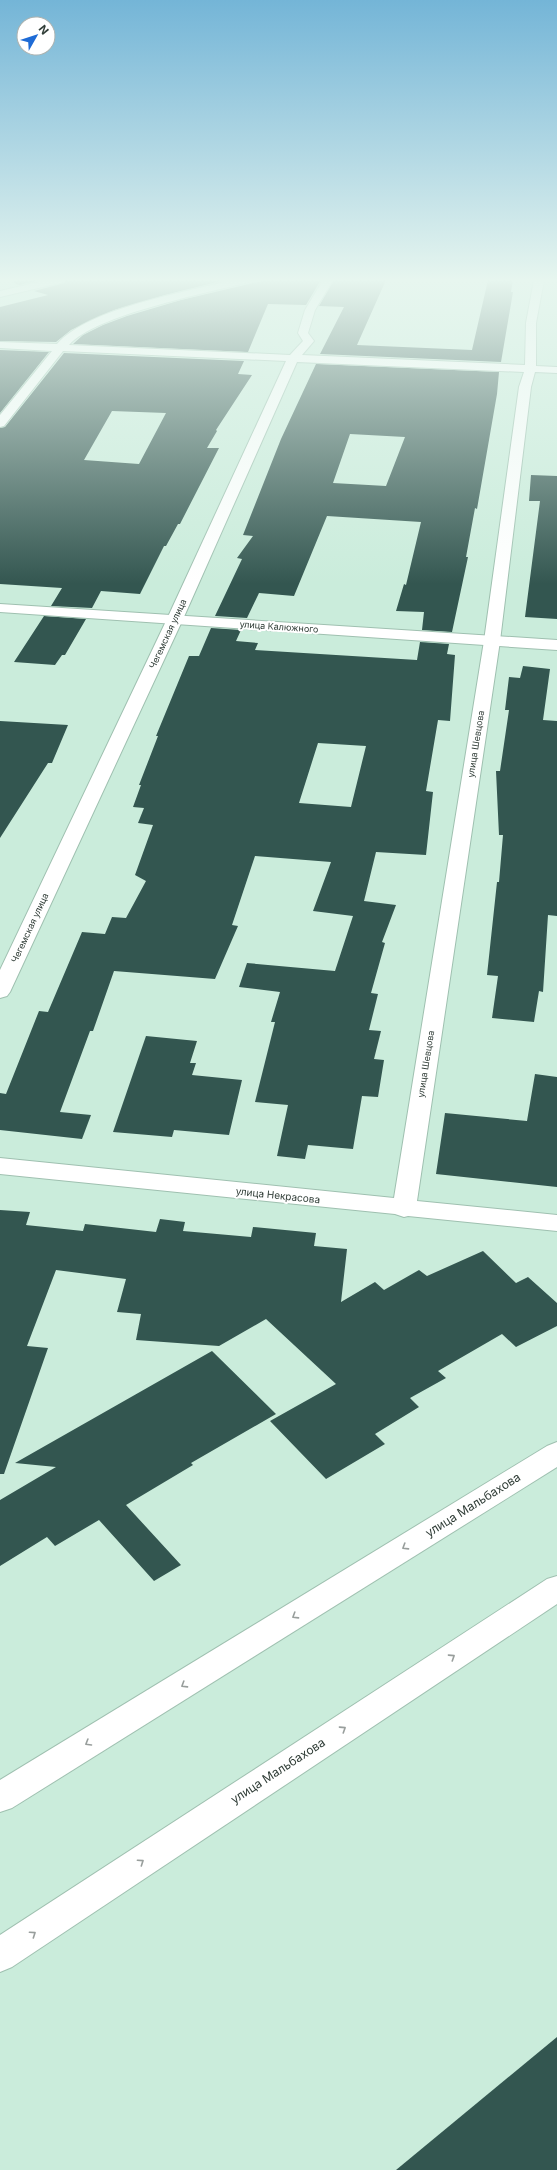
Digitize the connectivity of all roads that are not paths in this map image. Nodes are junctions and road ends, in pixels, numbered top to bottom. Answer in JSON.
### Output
{"nodes":[{"id":1,"x":33,"y":381,"type":"edge"},
{"id":2,"x":283,"y":381,"type":"edge"},
{"id":3,"x":527,"y":381,"type":"edge"},
{"id":4,"x":0,"y":423,"type":"edge"},
{"id":5,"x":0,"y":608,"type":"edge"},
{"id":6,"x":175,"y":620,"type":"junction"},
{"id":7,"x":492,"y":641,"type":"junction"},
{"id":8,"x":557,"y":645,"type":"edge"},
{"id":9,"x":0,"y":992,"type":"edge"},
{"id":10,"x":0,"y":1166,"type":"edge"},
{"id":11,"x":404,"y":1209,"type":"junction"},
{"id":12,"x":557,"y":1223,"type":"edge"},
{"id":13,"x":557,"y":1453,"type":"edge"},
{"id":14,"x":557,"y":1588,"type":"edge"},
{"id":15,"x":0,"y":1797,"type":"edge"},
{"id":16,"x":0,"y":1955,"type":"edge"}],
"edges":[{"from":1,"to":4,"type":"street"},
{"from":2,"to":6,"type":"street","name":"Чегемская улица"},
{"from":3,"to":7,"type":"street","name":"улица Шевцова"},
{"from":5,"to":6,"type":"street","name":"улица Калюжного"},
{"from":6,"to":7,"type":"street","name":"улица Калюжного"},
{"from":6,"to":9,"type":"street","name":"Чегемская улица"},
{"from":7,"to":8,"type":"street","name":"улица Калюжного"},
{"from":7,"to":11,"type":"street","name":"улица Шевцова"},
{"from":10,"to":11,"type":"street","name":"улица Некрасова"},
{"from":11,"to":12,"type":"street","name":"улица Некрасова"},
{"from":13,"to":15,"type":"street","name":"улица Мальбахова","one_way":true},
{"from":16,"to":14,"type":"street","name":"улица Мальбахова","one_way":true}]}
